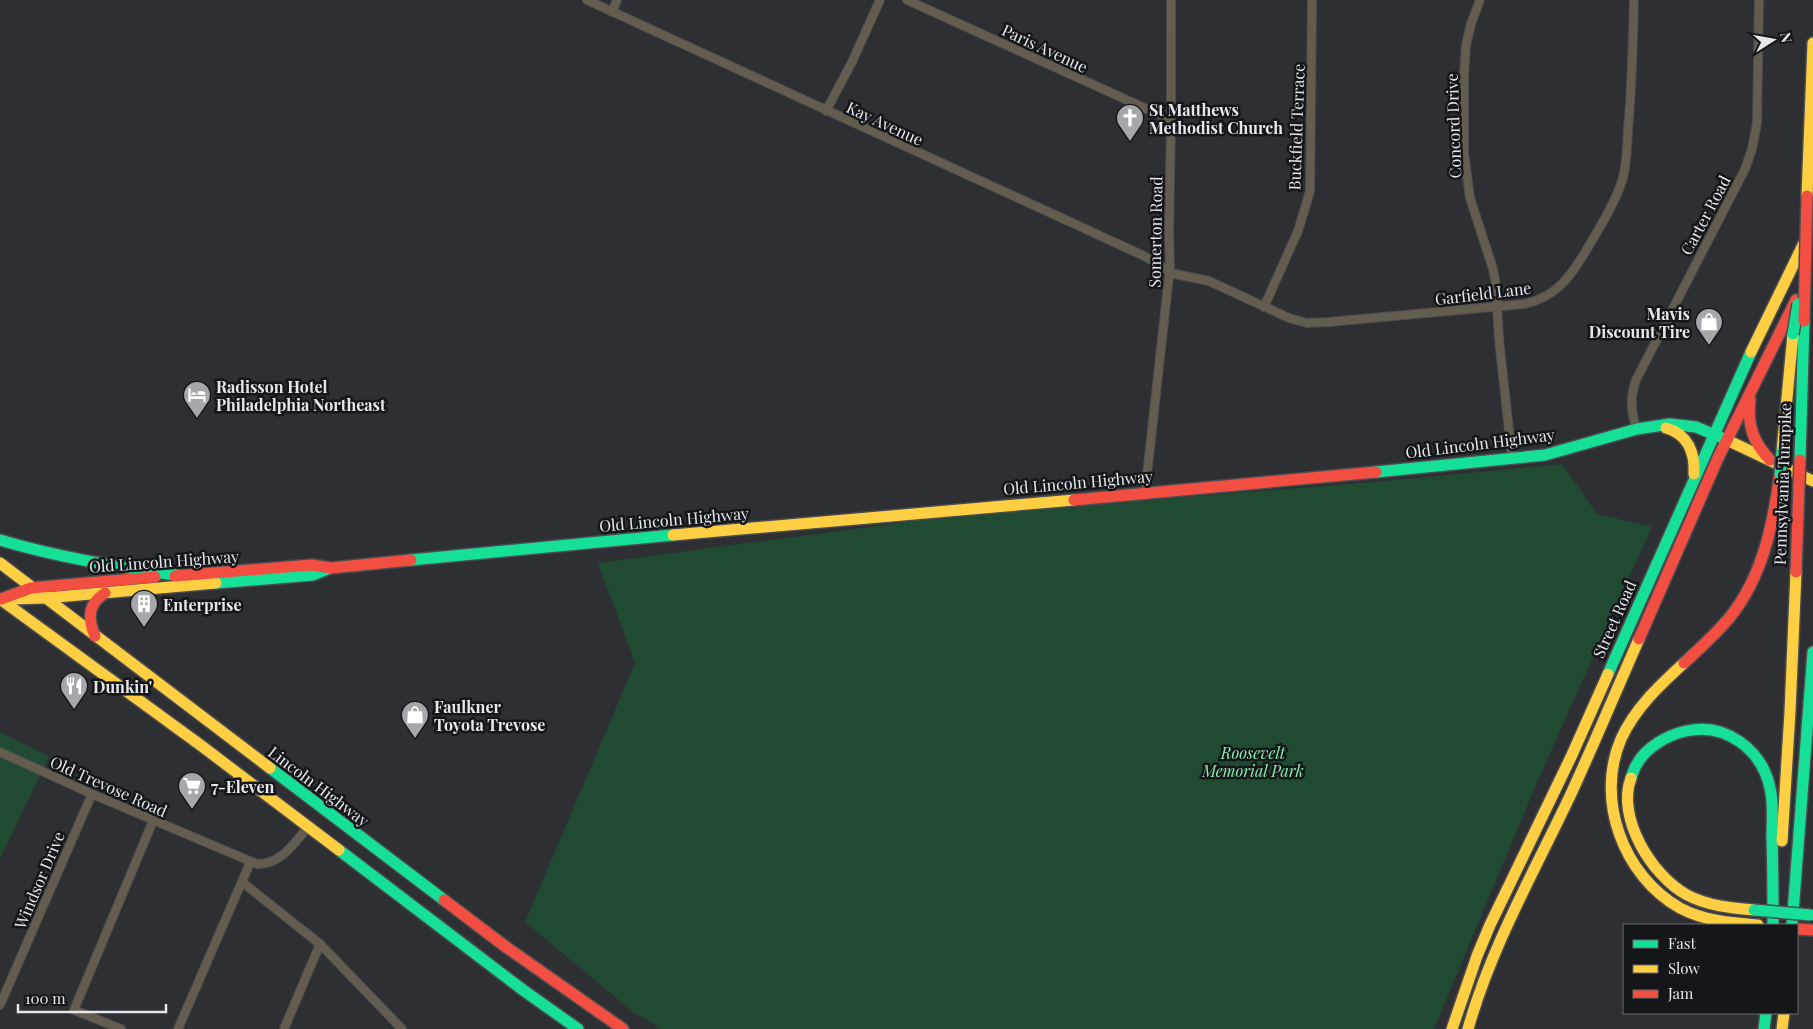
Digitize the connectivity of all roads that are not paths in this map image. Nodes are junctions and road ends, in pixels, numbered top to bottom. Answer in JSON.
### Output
{"nodes":[{"id":1,"x":587,"y":0,"type":"edge"},
{"id":2,"x":617,"y":0,"type":"edge"},
{"id":3,"x":880,"y":0,"type":"edge"},
{"id":4,"x":907,"y":0,"type":"edge"},
{"id":5,"x":1171,"y":0,"type":"edge"},
{"id":6,"x":1312,"y":0,"type":"edge"},
{"id":7,"x":1480,"y":0,"type":"edge"},
{"id":8,"x":1634,"y":0,"type":"edge"},
{"id":9,"x":1759,"y":0,"type":"edge"},
{"id":10,"x":612,"y":12,"type":"junction"},
{"id":11,"x":1813,"y":43,"type":"edge"},
{"id":12,"x":826,"y":111,"type":"junction"},
{"id":13,"x":1171,"y":120,"type":"junction"},
{"id":14,"x":1813,"y":225,"type":"edge"},
{"id":15,"x":1809,"y":266,"type":"edge"},
{"id":16,"x":1170,"y":273,"type":"junction"},
{"id":17,"x":1498,"y":306,"type":"junction"},
{"id":18,"x":1264,"y":307,"type":"junction"},
{"id":19,"x":1755,"y":383,"type":"junction"},
{"id":20,"x":1654,"y":426,"type":"junction"},
{"id":21,"x":1638,"y":429,"type":"junction"},
{"id":22,"x":1713,"y":434,"type":"junction"},
{"id":23,"x":1727,"y":440,"type":"junction"},
{"id":24,"x":1512,"y":458,"type":"junction"},
{"id":25,"x":1770,"y":460,"type":"junction"},
{"id":26,"x":1693,"y":480,"type":"junction"},
{"id":27,"x":1813,"y":481,"type":"edge"},
{"id":28,"x":1145,"y":493,"type":"junction"},
{"id":29,"x":0,"y":540,"type":"edge"},
{"id":30,"x":0,"y":563,"type":"edge"},
{"id":31,"x":331,"y":568,"type":"junction"},
{"id":32,"x":183,"y":576,"type":"junction"},
{"id":33,"x":31,"y":588,"type":"junction"},
{"id":34,"x":104,"y":593,"type":"junction"},
{"id":35,"x":45,"y":598,"type":"junction"},
{"id":36,"x":0,"y":599,"type":"edge"},
{"id":37,"x":95,"y":636,"type":"junction"},
{"id":38,"x":1813,"y":652,"type":"edge"},
{"id":39,"x":0,"y":752,"type":"edge"},
{"id":40,"x":92,"y":794,"type":"junction"},
{"id":41,"x":154,"y":821,"type":"junction"},
{"id":42,"x":308,"y":827,"type":"junction"},
{"id":43,"x":250,"y":863,"type":"junction"},
{"id":44,"x":242,"y":882,"type":"junction"},
{"id":45,"x":1774,"y":912,"type":"edge"},
{"id":46,"x":1774,"y":912,"type":"edge"},
{"id":47,"x":1774,"y":912,"type":"edge"},
{"id":48,"x":1812,"y":915,"type":"edge"},
{"id":49,"x":1740,"y":924,"type":"edge"},
{"id":50,"x":1774,"y":924,"type":"edge"},
{"id":51,"x":1792,"y":924,"type":"edge"},
{"id":52,"x":1798,"y":929,"type":"edge"},
{"id":53,"x":1811,"y":930,"type":"edge"},
{"id":54,"x":320,"y":944,"type":"junction"},
{"id":55,"x":0,"y":1005,"type":"edge"},
{"id":56,"x":1766,"y":1014,"type":"edge"},
{"id":57,"x":1784,"y":1014,"type":"edge"},
{"id":58,"x":121,"y":1029,"type":"edge"},
{"id":59,"x":178,"y":1029,"type":"edge"},
{"id":60,"x":284,"y":1029,"type":"edge"},
{"id":61,"x":402,"y":1029,"type":"edge"},
{"id":62,"x":578,"y":1029,"type":"edge"},
{"id":63,"x":623,"y":1029,"type":"edge"},
{"id":64,"x":1452,"y":1029,"type":"edge"},
{"id":65,"x":1468,"y":1029,"type":"edge"},
{"id":66,"x":1764,"y":1029,"type":"edge"},
{"id":67,"x":1782,"y":1029,"type":"edge"}],
"edges":[{"from":1,"to":10,"type":"street","name":"Kay Avenue"},
{"from":2,"to":10,"type":"street"},
{"from":3,"to":12,"type":"street"},
{"from":4,"to":13,"type":"street","name":"Paris Avenue"},
{"from":5,"to":13,"type":"street","name":"Somerton Road"},
{"from":6,"to":18,"type":"street","name":"Buckfield Terrace"},
{"from":7,"to":17,"type":"street","name":"Concord Drive"},
{"from":8,"to":17,"type":"street","name":"Garfield Lane"},
{"from":9,"to":21,"type":"street","name":"Carter Road"},
{"from":10,"to":12,"type":"street","name":"Kay Avenue"},
{"from":11,"to":15,"type":"main road","name":"Pennsylvania Turnpike","bridge":true},
{"from":12,"to":16,"type":"street","name":"Kay Avenue"},
{"from":13,"to":16,"type":"street","name":"Somerton Road"},
{"from":14,"to":22,"type":"main road","name":"Street Road"},
{"from":15,"to":19,"type":"main road","name":"Street Road"},
{"from":15,"to":49,"type":"main road","bridge":true},
{"from":15,"to":50,"type":"main road","name":"Pennsylvania Turnpike","bridge":true},
{"from":16,"to":18,"type":"street","name":"Garfield Lane"},
{"from":16,"to":28,"type":"street","name":"Somerton Road"},
{"from":17,"to":18,"type":"street","name":"Garfield Lane"},
{"from":17,"to":24,"type":"street","name":"Concord Drive"},
{"from":19,"to":23,"type":"main road","name":"Street Road"},
{"from":19,"to":25,"type":"main road"},
{"from":20,"to":21,"type":"main road","name":"Old Lincoln Highway"},
{"from":20,"to":22,"type":"main road","name":"Old Lincoln Highway"},
{"from":20,"to":26,"type":"main road"},
{"from":21,"to":24,"type":"main road","name":"Old Lincoln Highway"},
{"from":22,"to":23,"type":"main road","name":"Old Lincoln Highway"},
{"from":22,"to":26,"type":"main road","name":"Street Road"},
{"from":23,"to":25,"type":"main road","name":"Old Lincoln Highway"},
{"from":23,"to":65,"type":"main road","name":"Street Road"},
{"from":24,"to":28,"type":"main road","name":"Old Lincoln Highway"},
{"from":25,"to":27,"type":"main road","name":"Old Lincoln Highway"},
{"from":26,"to":64,"type":"main road","name":"Street Road"},
{"from":28,"to":31,"type":"main road","name":"Old Lincoln Highway"},
{"from":29,"to":32,"type":"main road"},
{"from":30,"to":33,"type":"main road","name":"Lincoln Highway"},
{"from":31,"to":32,"type":"main road","name":"Old Lincoln Highway"},
{"from":31,"to":34,"type":"main road","name":"Old Lincoln Highway"},
{"from":32,"to":33,"type":"main road","name":"Old Lincoln Highway"},
{"from":33,"to":35,"type":"main road","name":"Lincoln Highway"},
{"from":33,"to":36,"type":"main road","name":"Old Lincoln Highway"},
{"from":34,"to":35,"type":"main road","name":"Old Lincoln Highway"},
{"from":34,"to":37,"type":"main road"},
{"from":35,"to":36,"type":"main road","name":"Old Lincoln Highway"},
{"from":35,"to":37,"type":"main road","name":"Lincoln Highway"},
{"from":36,"to":42,"type":"main road"},
{"from":37,"to":63,"type":"main road","name":"Lincoln Highway"},
{"from":38,"to":51,"type":"main road"},
{"from":39,"to":40,"type":"street","name":"Old Trevose Road"},
{"from":40,"to":41,"type":"street","name":"Old Trevose Road"},
{"from":40,"to":55,"type":"street","name":"Windsor Drive"},
{"from":41,"to":43,"type":"street","name":"Old Trevose Road"},
{"from":41,"to":58,"type":"street"},
{"from":42,"to":43,"type":"street"},
{"from":42,"to":62,"type":"main road"},
{"from":43,"to":44,"type":"street"},
{"from":44,"to":54,"type":"street"},
{"from":44,"to":59,"type":"street"},
{"from":45,"to":48,"type":"main road","bridge":true},
{"from":46,"to":47,"type":"main road","bridge":true},
{"from":52,"to":53,"type":"main road"},
{"from":54,"to":60,"type":"street"},
{"from":54,"to":61,"type":"street"},
{"from":56,"to":66,"type":"main road"},
{"from":57,"to":67,"type":"main road"}]}
